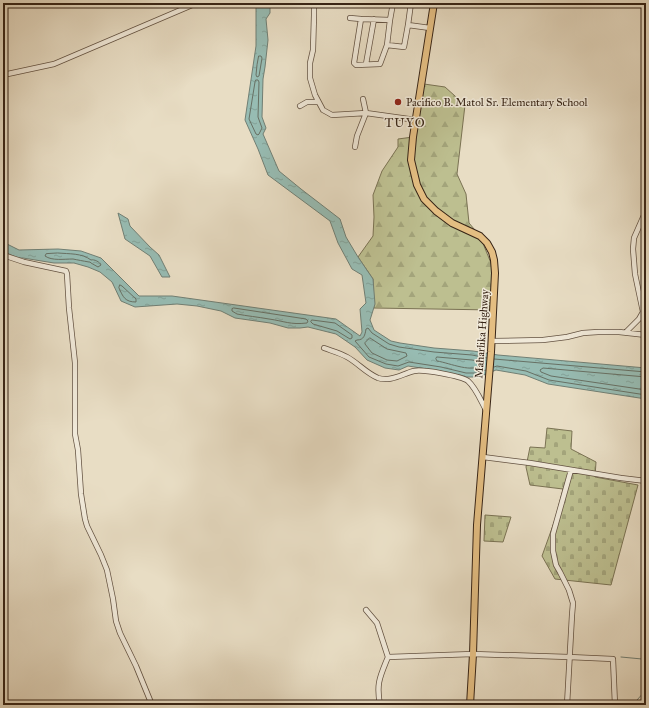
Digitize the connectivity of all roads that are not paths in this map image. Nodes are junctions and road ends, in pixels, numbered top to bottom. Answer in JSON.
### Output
{"nodes":[{"id":1,"x":197,"y":3,"type":"edge"},
{"id":2,"x":312,"y":3,"type":"edge"},
{"id":3,"x":393,"y":3,"type":"edge"},
{"id":4,"x":411,"y":3,"type":"edge"},
{"id":5,"x":434,"y":3,"type":"edge"},
{"id":6,"x":350,"y":18,"type":"dead end"},
{"id":7,"x":361,"y":18,"type":"junction"},
{"id":8,"x":374,"y":19,"type":"junction"},
{"id":9,"x":390,"y":20,"type":"junction"},
{"id":10,"x":408,"y":25,"type":"junction"},
{"id":11,"x":430,"y":28,"type":"junction"},
{"id":12,"x":387,"y":45,"type":"junction"},
{"id":13,"x":366,"y":64,"type":"junction"},
{"id":14,"x":3,"y":75,"type":"edge"},
{"id":15,"x":363,"y":99,"type":"dead end"},
{"id":16,"x":318,"y":102,"type":"junction"},
{"id":17,"x":300,"y":106,"type":"dead end"},
{"id":18,"x":366,"y":113,"type":"junction"},
{"id":19,"x":416,"y":120,"type":"junction"},
{"id":20,"x":355,"y":147,"type":"dead end"},
{"id":21,"x":646,"y":209,"type":"edge"},
{"id":22,"x":3,"y":255,"type":"edge"},
{"id":23,"x":626,"y":332,"type":"junction"},
{"id":24,"x":646,"y":335,"type":"edge"},
{"id":25,"x":492,"y":341,"type":"junction"},
{"id":26,"x":324,"y":348,"type":"dead end"},
{"id":27,"x":486,"y":410,"type":"junction"},
{"id":28,"x":483,"y":457,"type":"junction"},
{"id":29,"x":571,"y":470,"type":"junction"},
{"id":30,"x":646,"y":481,"type":"edge"},
{"id":31,"x":366,"y":610,"type":"dead end"},
{"id":32,"x":473,"y":654,"type":"junction"},
{"id":33,"x":388,"y":657,"type":"junction"},
{"id":34,"x":570,"y":657,"type":"junction"},
{"id":35,"x":152,"y":705,"type":"edge"},
{"id":36,"x":380,"y":705,"type":"edge"},
{"id":37,"x":470,"y":705,"type":"edge"},
{"id":38,"x":567,"y":705,"type":"edge"},
{"id":39,"x":615,"y":705,"type":"edge"}],
"edges":[{"from":1,"to":14,"type":"street"},
{"from":2,"to":16,"type":"street"},
{"from":3,"to":9,"type":"street"},
{"from":4,"to":10,"type":"street"},
{"from":5,"to":11,"type":"highway","name":"Maharlika Highway"},
{"from":6,"to":7,"type":"street"},
{"from":7,"to":8,"type":"street"},
{"from":7,"to":13,"type":"street"},
{"from":8,"to":9,"type":"street"},
{"from":8,"to":13,"type":"street"},
{"from":9,"to":12,"type":"street"},
{"from":10,"to":11,"type":"street"},
{"from":10,"to":12,"type":"street"},
{"from":11,"to":19,"type":"highway","name":"Maharlika Highway"},
{"from":12,"to":13,"type":"street"},
{"from":15,"to":18,"type":"street"},
{"from":16,"to":17,"type":"street"},
{"from":16,"to":18,"type":"street"},
{"from":18,"to":19,"type":"street"},
{"from":18,"to":20,"type":"street"},
{"from":19,"to":25,"type":"highway","name":"Maharlika Highway"},
{"from":21,"to":23,"type":"street"},
{"from":22,"to":35,"type":"street"},
{"from":23,"to":24,"type":"street"},
{"from":23,"to":25,"type":"street"},
{"from":25,"to":27,"type":"highway","name":"Maharlika Highway"},
{"from":26,"to":27,"type":"street"},
{"from":27,"to":28,"type":"highway","name":"Maharlika Highway"},
{"from":28,"to":29,"type":"street"},
{"from":28,"to":32,"type":"highway","name":"Maharlika Highway"},
{"from":29,"to":30,"type":"street"},
{"from":29,"to":34,"type":"street"},
{"from":31,"to":33,"type":"street"},
{"from":32,"to":33,"type":"street"},
{"from":32,"to":34,"type":"street"},
{"from":32,"to":37,"type":"highway","name":"Maharlika Highway"},
{"from":33,"to":36,"type":"street"},
{"from":34,"to":38,"type":"street"},
{"from":34,"to":39,"type":"street"}]}
